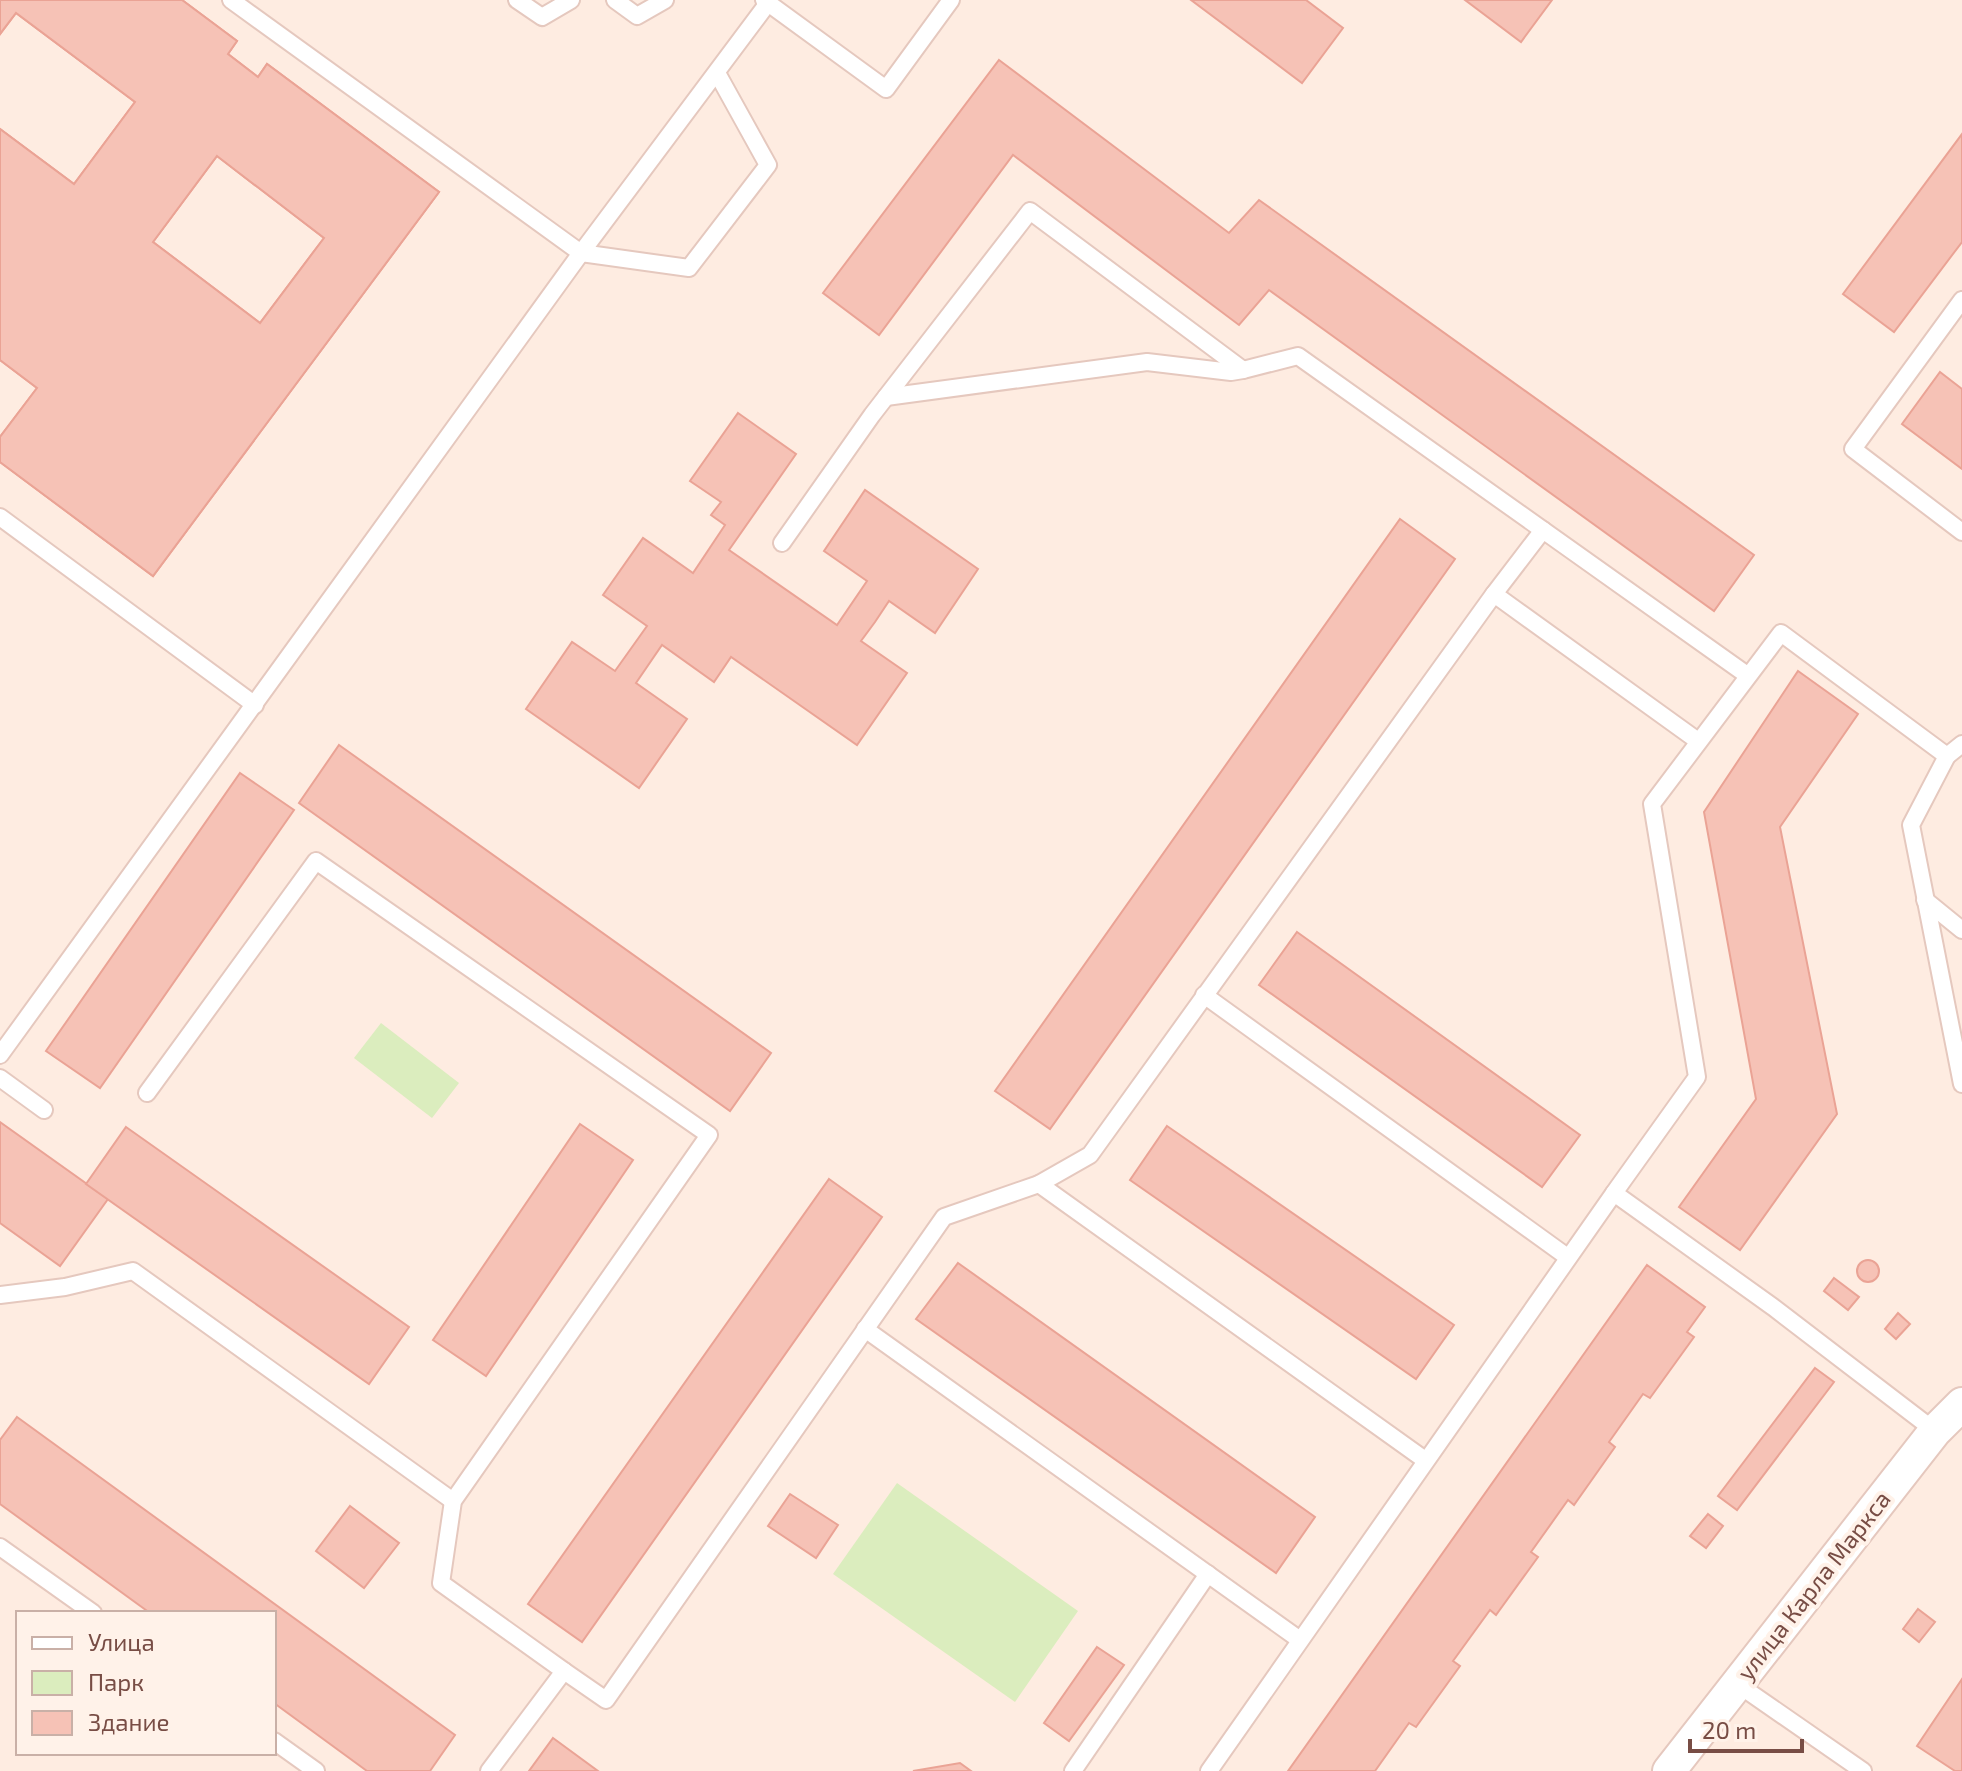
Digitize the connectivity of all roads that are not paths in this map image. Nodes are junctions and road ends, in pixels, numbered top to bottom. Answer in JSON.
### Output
{"nodes":[{"id":1,"x":231,"y":0,"type":"edge"},
{"id":2,"x":517,"y":0,"type":"edge"},
{"id":3,"x":571,"y":0,"type":"edge"},
{"id":4,"x":615,"y":0,"type":"edge"},
{"id":5,"x":665,"y":0,"type":"edge"},
{"id":6,"x":951,"y":0,"type":"edge"},
{"id":7,"x":766,"y":1,"type":"edge"},
{"id":8,"x":717,"y":73,"type":"junction"},
{"id":9,"x":581,"y":253,"type":"junction"},
{"id":10,"x":1962,"y":300,"type":"edge"},
{"id":11,"x":1243,"y":370,"type":"junction"},
{"id":12,"x":886,"y":397,"type":"junction"},
{"id":13,"x":0,"y":517,"type":"edge"},
{"id":14,"x":1543,"y":530,"type":"junction"},
{"id":15,"x":1962,"y":532,"type":"edge"},
{"id":16,"x":782,"y":543,"type":"dead end"},
{"id":17,"x":1494,"y":594,"type":"junction"},
{"id":18,"x":1747,"y":675,"type":"junction"},
{"id":19,"x":255,"y":705,"type":"junction"},
{"id":20,"x":1698,"y":741,"type":"junction"},
{"id":21,"x":1962,"y":744,"type":"edge"},
{"id":22,"x":1947,"y":756,"type":"junction"},
{"id":23,"x":1925,"y":900,"type":"junction"},
{"id":24,"x":1962,"y":930,"type":"edge"},
{"id":25,"x":1204,"y":995,"type":"junction"},
{"id":26,"x":0,"y":1055,"type":"edge"},
{"id":27,"x":0,"y":1078,"type":"edge"},
{"id":28,"x":1962,"y":1084,"type":"edge"},
{"id":29,"x":147,"y":1093,"type":"dead end"},
{"id":30,"x":44,"y":1110,"type":"dead end"},
{"id":31,"x":1039,"y":1184,"type":"junction"},
{"id":32,"x":1614,"y":1193,"type":"junction"},
{"id":33,"x":1566,"y":1256,"type":"junction"},
{"id":34,"x":0,"y":1295,"type":"edge"},
{"id":35,"x":865,"y":1329,"type":"junction"},
{"id":36,"x":1962,"y":1404,"type":"edge"},
{"id":37,"x":1935,"y":1431,"type":"junction"},
{"id":38,"x":1425,"y":1460,"type":"junction"},
{"id":39,"x":453,"y":1501,"type":"junction"},
{"id":40,"x":0,"y":1547,"type":"edge"},
{"id":41,"x":1208,"y":1574,"type":"junction"},
{"id":42,"x":90,"y":1611,"type":"edge"},
{"id":43,"x":1300,"y":1640,"type":"junction"},
{"id":44,"x":564,"y":1671,"type":"junction"},
{"id":45,"x":1736,"y":1683,"type":"junction"},
{"id":46,"x":276,"y":1742,"type":"edge"},
{"id":47,"x":316,"y":1771,"type":"edge"},
{"id":48,"x":489,"y":1771,"type":"edge"},
{"id":49,"x":1073,"y":1771,"type":"edge"},
{"id":50,"x":1209,"y":1771,"type":"edge"},
{"id":51,"x":1669,"y":1771,"type":"edge"},
{"id":52,"x":1863,"y":1771,"type":"edge"}],
"edges":[{"from":1,"to":9,"type":"lane"},
{"from":2,"to":3,"type":"lane"},
{"from":4,"to":5,"type":"lane"},
{"from":6,"to":7,"type":"lane"},
{"from":7,"to":8,"type":"lane"},
{"from":8,"to":9,"type":"lane"},
{"from":8,"to":9,"type":"lane"},
{"from":9,"to":19,"type":"lane"},
{"from":10,"to":15,"type":"lane"},
{"from":11,"to":12,"type":"lane"},
{"from":11,"to":12,"type":"lane"},
{"from":11,"to":14,"type":"lane"},
{"from":12,"to":16,"type":"lane"},
{"from":13,"to":19,"type":"lane"},
{"from":14,"to":17,"type":"lane"},
{"from":14,"to":18,"type":"lane"},
{"from":17,"to":20,"type":"lane"},
{"from":17,"to":25,"type":"lane"},
{"from":18,"to":20,"type":"lane"},
{"from":18,"to":22,"type":"lane"},
{"from":19,"to":26,"type":"lane"},
{"from":20,"to":32,"type":"lane"},
{"from":21,"to":22,"type":"lane"},
{"from":22,"to":23,"type":"lane"},
{"from":23,"to":24,"type":"lane"},
{"from":23,"to":28,"type":"lane"},
{"from":25,"to":31,"type":"lane"},
{"from":25,"to":33,"type":"lane"},
{"from":27,"to":30,"type":"lane"},
{"from":29,"to":39,"type":"lane"},
{"from":31,"to":35,"type":"lane"},
{"from":31,"to":38,"type":"lane"},
{"from":32,"to":33,"type":"lane"},
{"from":32,"to":37,"type":"lane"},
{"from":33,"to":38,"type":"lane"},
{"from":34,"to":39,"type":"lane"},
{"from":35,"to":41,"type":"lane"},
{"from":35,"to":44,"type":"lane"},
{"from":36,"to":37,"type":"street","name":"улица Карла Маркса"},
{"from":37,"to":45,"type":"street","name":"улица Карла Маркса"},
{"from":38,"to":43,"type":"lane"},
{"from":39,"to":44,"type":"lane"},
{"from":40,"to":42,"type":"lane"},
{"from":41,"to":43,"type":"lane"},
{"from":41,"to":49,"type":"lane"},
{"from":43,"to":50,"type":"lane"},
{"from":44,"to":48,"type":"lane"},
{"from":45,"to":51,"type":"street","name":"улица Карла Маркса"},
{"from":45,"to":52,"type":"lane"},
{"from":46,"to":47,"type":"lane"}]}
